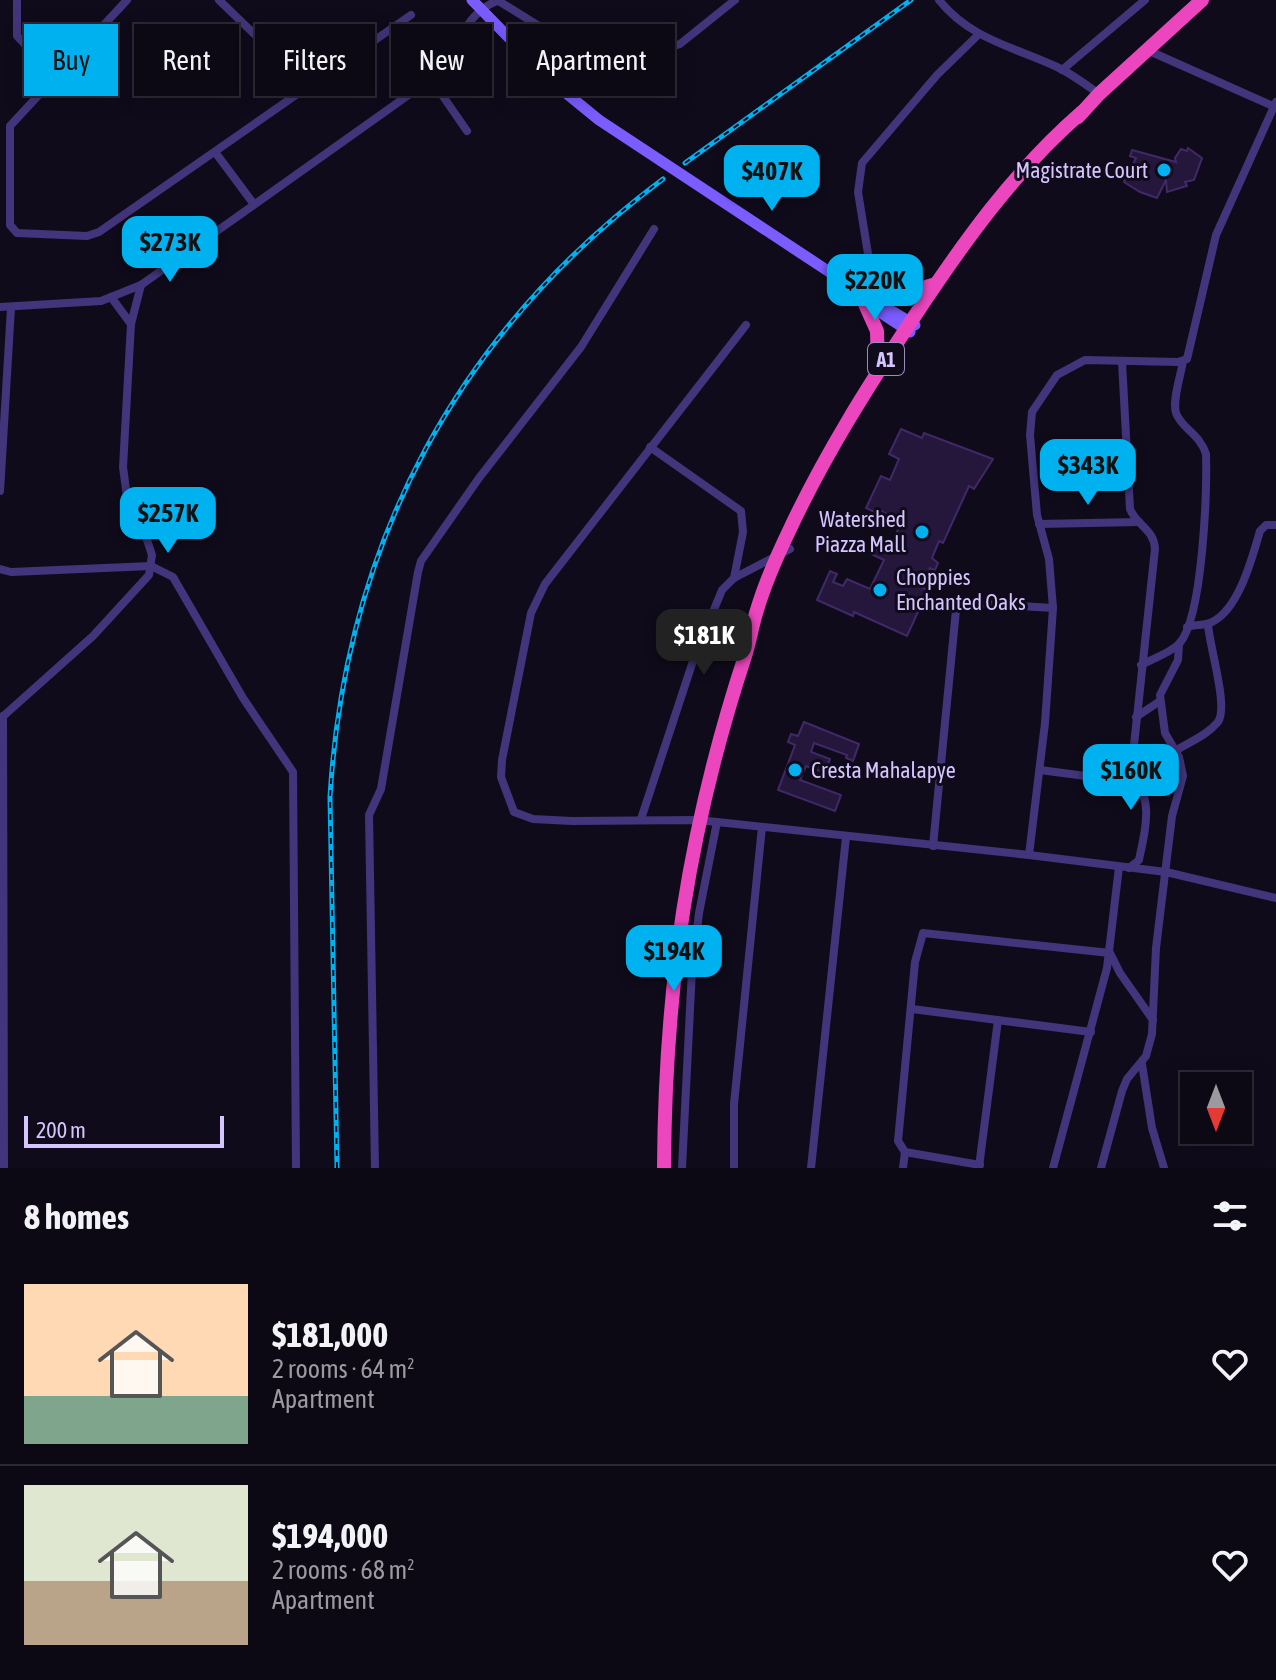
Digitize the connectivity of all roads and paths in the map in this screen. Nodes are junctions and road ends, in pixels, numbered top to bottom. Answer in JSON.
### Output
{"nodes":[{"id":1,"x":17,"y":0,"type":"edge"},
{"id":2,"x":127,"y":0,"type":"edge"},
{"id":3,"x":219,"y":0,"type":"edge"},
{"id":4,"x":497,"y":0,"type":"edge"},
{"id":5,"x":735,"y":0,"type":"edge"},
{"id":6,"x":939,"y":0,"type":"edge"},
{"id":7,"x":1145,"y":0,"type":"edge"},
{"id":8,"x":1202,"y":0,"type":"edge"},
{"id":9,"x":476,"y":4,"type":"edge"},
{"id":10,"x":411,"y":15,"type":"dead end"},
{"id":11,"x":105,"y":24,"type":"edge"},
{"id":12,"x":467,"y":24,"type":"edge"},
{"id":13,"x":255,"y":35,"type":"edge"},
{"id":14,"x":978,"y":35,"type":"junction"},
{"id":15,"x":375,"y":40,"type":"edge"},
{"id":16,"x":24,"y":43,"type":"edge"},
{"id":17,"x":1146,"y":50,"type":"junction"},
{"id":18,"x":1062,"y":70,"type":"junction"},
{"id":19,"x":1099,"y":94,"type":"junction"},
{"id":20,"x":39,"y":96,"type":"edge"},
{"id":21,"x":294,"y":96,"type":"edge"},
{"id":22,"x":407,"y":96,"type":"edge"},
{"id":23,"x":443,"y":96,"type":"edge"},
{"id":24,"x":1275,"y":105,"type":"edge"},
{"id":25,"x":1082,"y":112,"type":"junction"},
{"id":26,"x":467,"y":131,"type":"dead end"},
{"id":27,"x":215,"y":152,"type":"junction"},
{"id":28,"x":253,"y":203,"type":"junction"},
{"id":29,"x":654,"y":229,"type":"dead end"},
{"id":30,"x":936,"y":284,"type":"junction"},
{"id":31,"x":141,"y":285,"type":"junction"},
{"id":32,"x":111,"y":297,"type":"junction"},
{"id":33,"x":867,"y":299,"type":"junction"},
{"id":34,"x":0,"y":307,"type":"edge"},
{"id":35,"x":11,"y":308,"type":"junction"},
{"id":36,"x":131,"y":324,"type":"junction"},
{"id":37,"x":746,"y":325,"type":"dead end"},
{"id":38,"x":910,"y":327,"type":"junction"},
{"id":39,"x":1183,"y":361,"type":"junction"},
{"id":40,"x":1122,"y":362,"type":"junction"},
{"id":41,"x":878,"y":373,"type":"junction"},
{"id":42,"x":2,"y":424,"type":"edge"},
{"id":43,"x":650,"y":447,"type":"junction"},
{"id":44,"x":1,"y":470,"type":"edge"},
{"id":45,"x":0,"y":491,"type":"edge"},
{"id":46,"x":1139,"y":522,"type":"junction"},
{"id":47,"x":1039,"y":524,"type":"junction"},
{"id":48,"x":1276,"y":525,"type":"edge"},
{"id":49,"x":784,"y":551,"type":"junction"},
{"id":50,"x":151,"y":566,"type":"junction"},
{"id":51,"x":0,"y":569,"type":"edge"},
{"id":52,"x":734,"y":578,"type":"junction"},
{"id":53,"x":1053,"y":608,"type":"junction"},
{"id":54,"x":1208,"y":624,"type":"junction"},
{"id":55,"x":1187,"y":627,"type":"junction"},
{"id":56,"x":1179,"y":644,"type":"junction"},
{"id":57,"x":1141,"y":665,"type":"junction"},
{"id":58,"x":1160,"y":701,"type":"junction"},
{"id":59,"x":1136,"y":717,"type":"junction"},
{"id":60,"x":2,"y":718,"type":"edge"},
{"id":61,"x":1,"y":743,"type":"edge"},
{"id":62,"x":1175,"y":751,"type":"junction"},
{"id":63,"x":1132,"y":764,"type":"junction"},
{"id":64,"x":1040,"y":770,"type":"junction"},
{"id":65,"x":641,"y":819,"type":"junction"},
{"id":66,"x":698,"y":820,"type":"junction"},
{"id":67,"x":717,"y":822,"type":"junction"},
{"id":68,"x":762,"y":827,"type":"junction"},
{"id":69,"x":846,"y":837,"type":"junction"},
{"id":70,"x":933,"y":846,"type":"junction"},
{"id":71,"x":1029,"y":855,"type":"junction"},
{"id":72,"x":1124,"y":867,"type":"junction"},
{"id":73,"x":1166,"y":872,"type":"junction"},
{"id":74,"x":1276,"y":898,"type":"edge"},
{"id":75,"x":2,"y":919,"type":"edge"},
{"id":76,"x":1110,"y":953,"type":"junction"},
{"id":77,"x":912,"y":1009,"type":"junction"},
{"id":78,"x":998,"y":1020,"type":"junction"},
{"id":79,"x":1153,"y":1020,"type":"junction"},
{"id":80,"x":1091,"y":1032,"type":"junction"},
{"id":81,"x":2,"y":1035,"type":"edge"},
{"id":82,"x":1142,"y":1064,"type":"junction"},
{"id":83,"x":2,"y":1107,"type":"edge"},
{"id":84,"x":905,"y":1152,"type":"junction"},
{"id":85,"x":979,"y":1167,"type":"edge"},
{"id":86,"x":4,"y":1168,"type":"edge"},
{"id":87,"x":296,"y":1168,"type":"edge"},
{"id":88,"x":375,"y":1168,"type":"edge"},
{"id":89,"x":664,"y":1168,"type":"edge"},
{"id":90,"x":682,"y":1168,"type":"edge"},
{"id":91,"x":734,"y":1168,"type":"edge"},
{"id":92,"x":811,"y":1168,"type":"edge"},
{"id":93,"x":903,"y":1168,"type":"edge"},
{"id":94,"x":1053,"y":1168,"type":"edge"},
{"id":95,"x":1101,"y":1168,"type":"edge"},
{"id":96,"x":1164,"y":1168,"type":"edge"}],
"edges":[{"from":1,"to":16,"type":"street"},
{"from":2,"to":11,"type":"street"},
{"from":3,"to":13,"type":"street"},
{"from":4,"to":5,"type":"street"},
{"from":4,"to":9,"type":"street"},
{"from":6,"to":14,"type":"street"},
{"from":7,"to":18,"type":"street"},
{"from":8,"to":17,"type":"highway","number":"A1"},
{"from":9,"to":12,"type":"street"},
{"from":9,"to":33,"type":"main road"},
{"from":10,"to":15,"type":"street"},
{"from":14,"to":18,"type":"street"},
{"from":14,"to":33,"type":"street"},
{"from":17,"to":19,"type":"highway","number":"A1"},
{"from":17,"to":24,"type":"street"},
{"from":18,"to":19,"type":"street"},
{"from":19,"to":25,"type":"highway","number":"A1"},
{"from":20,"to":27,"type":"street"},
{"from":21,"to":27,"type":"street"},
{"from":22,"to":28,"type":"street"},
{"from":23,"to":26,"type":"street"},
{"from":24,"to":39,"type":"street"},
{"from":25,"to":30,"type":"highway","number":"A1"},
{"from":25,"to":38,"type":"highway","number":"A1"},
{"from":27,"to":28,"type":"street"},
{"from":28,"to":31,"type":"street"},
{"from":29,"to":88,"type":"street"},
{"from":30,"to":33,"type":"highway"},
{"from":30,"to":38,"type":"highway","number":"A1"},
{"from":31,"to":32,"type":"street"},
{"from":31,"to":36,"type":"street"},
{"from":32,"to":35,"type":"street"},
{"from":32,"to":36,"type":"street"},
{"from":33,"to":38,"type":"main road"},
{"from":33,"to":41,"type":"highway"},
{"from":34,"to":35,"type":"street"},
{"from":35,"to":42,"type":"street"},
{"from":36,"to":50,"type":"street"},
{"from":37,"to":43,"type":"street"},
{"from":38,"to":41,"type":"highway","number":"A1"},
{"from":38,"to":49,"type":"highway","number":"A1"},
{"from":39,"to":40,"type":"street"},
{"from":39,"to":55,"type":"street"},
{"from":40,"to":46,"type":"street"},
{"from":40,"to":47,"type":"street"},
{"from":41,"to":49,"type":"highway","number":"A1"},
{"from":42,"to":44,"type":"street"},
{"from":43,"to":52,"type":"street"},
{"from":43,"to":65,"type":"street"},
{"from":44,"to":45,"type":"street"},
{"from":46,"to":47,"type":"street"},
{"from":46,"to":57,"type":"street"},
{"from":47,"to":53,"type":"street"},
{"from":48,"to":54,"type":"street"},
{"from":49,"to":52,"type":"street"},
{"from":49,"to":66,"type":"highway","number":"A1"},
{"from":50,"to":51,"type":"street"},
{"from":50,"to":60,"type":"street"},
{"from":50,"to":87,"type":"street"},
{"from":52,"to":65,"type":"street"},
{"from":53,"to":64,"type":"street"},
{"from":53,"to":70,"type":"street"},
{"from":54,"to":55,"type":"street"},
{"from":54,"to":62,"type":"street"},
{"from":55,"to":56,"type":"street"},
{"from":56,"to":57,"type":"street"},
{"from":56,"to":58,"type":"street"},
{"from":57,"to":59,"type":"street"},
{"from":58,"to":59,"type":"street"},
{"from":58,"to":62,"type":"street"},
{"from":59,"to":63,"type":"street"},
{"from":60,"to":61,"type":"street"},
{"from":61,"to":75,"type":"street"},
{"from":62,"to":73,"type":"street"},
{"from":63,"to":64,"type":"street"},
{"from":63,"to":72,"type":"street"},
{"from":64,"to":71,"type":"street"},
{"from":65,"to":66,"type":"street"},
{"from":66,"to":67,"type":"street"},
{"from":66,"to":89,"type":"highway","number":"A1"},
{"from":67,"to":68,"type":"street"},
{"from":67,"to":90,"type":"street"},
{"from":68,"to":69,"type":"street"},
{"from":68,"to":91,"type":"street"},
{"from":69,"to":70,"type":"street"},
{"from":69,"to":92,"type":"street"},
{"from":70,"to":71,"type":"street"},
{"from":71,"to":72,"type":"street"},
{"from":72,"to":73,"type":"street"},
{"from":72,"to":76,"type":"street"},
{"from":73,"to":74,"type":"street"},
{"from":73,"to":79,"type":"street"},
{"from":75,"to":81,"type":"street"},
{"from":76,"to":77,"type":"street"},
{"from":76,"to":79,"type":"street"},
{"from":76,"to":80,"type":"street"},
{"from":77,"to":78,"type":"street"},
{"from":77,"to":84,"type":"street"},
{"from":78,"to":80,"type":"street"},
{"from":78,"to":85,"type":"street"},
{"from":79,"to":82,"type":"street"},
{"from":80,"to":94,"type":"street"},
{"from":81,"to":83,"type":"street"},
{"from":82,"to":95,"type":"street"},
{"from":82,"to":96,"type":"street"},
{"from":83,"to":86,"type":"street"},
{"from":84,"to":85,"type":"street"},
{"from":84,"to":93,"type":"street"}]}
